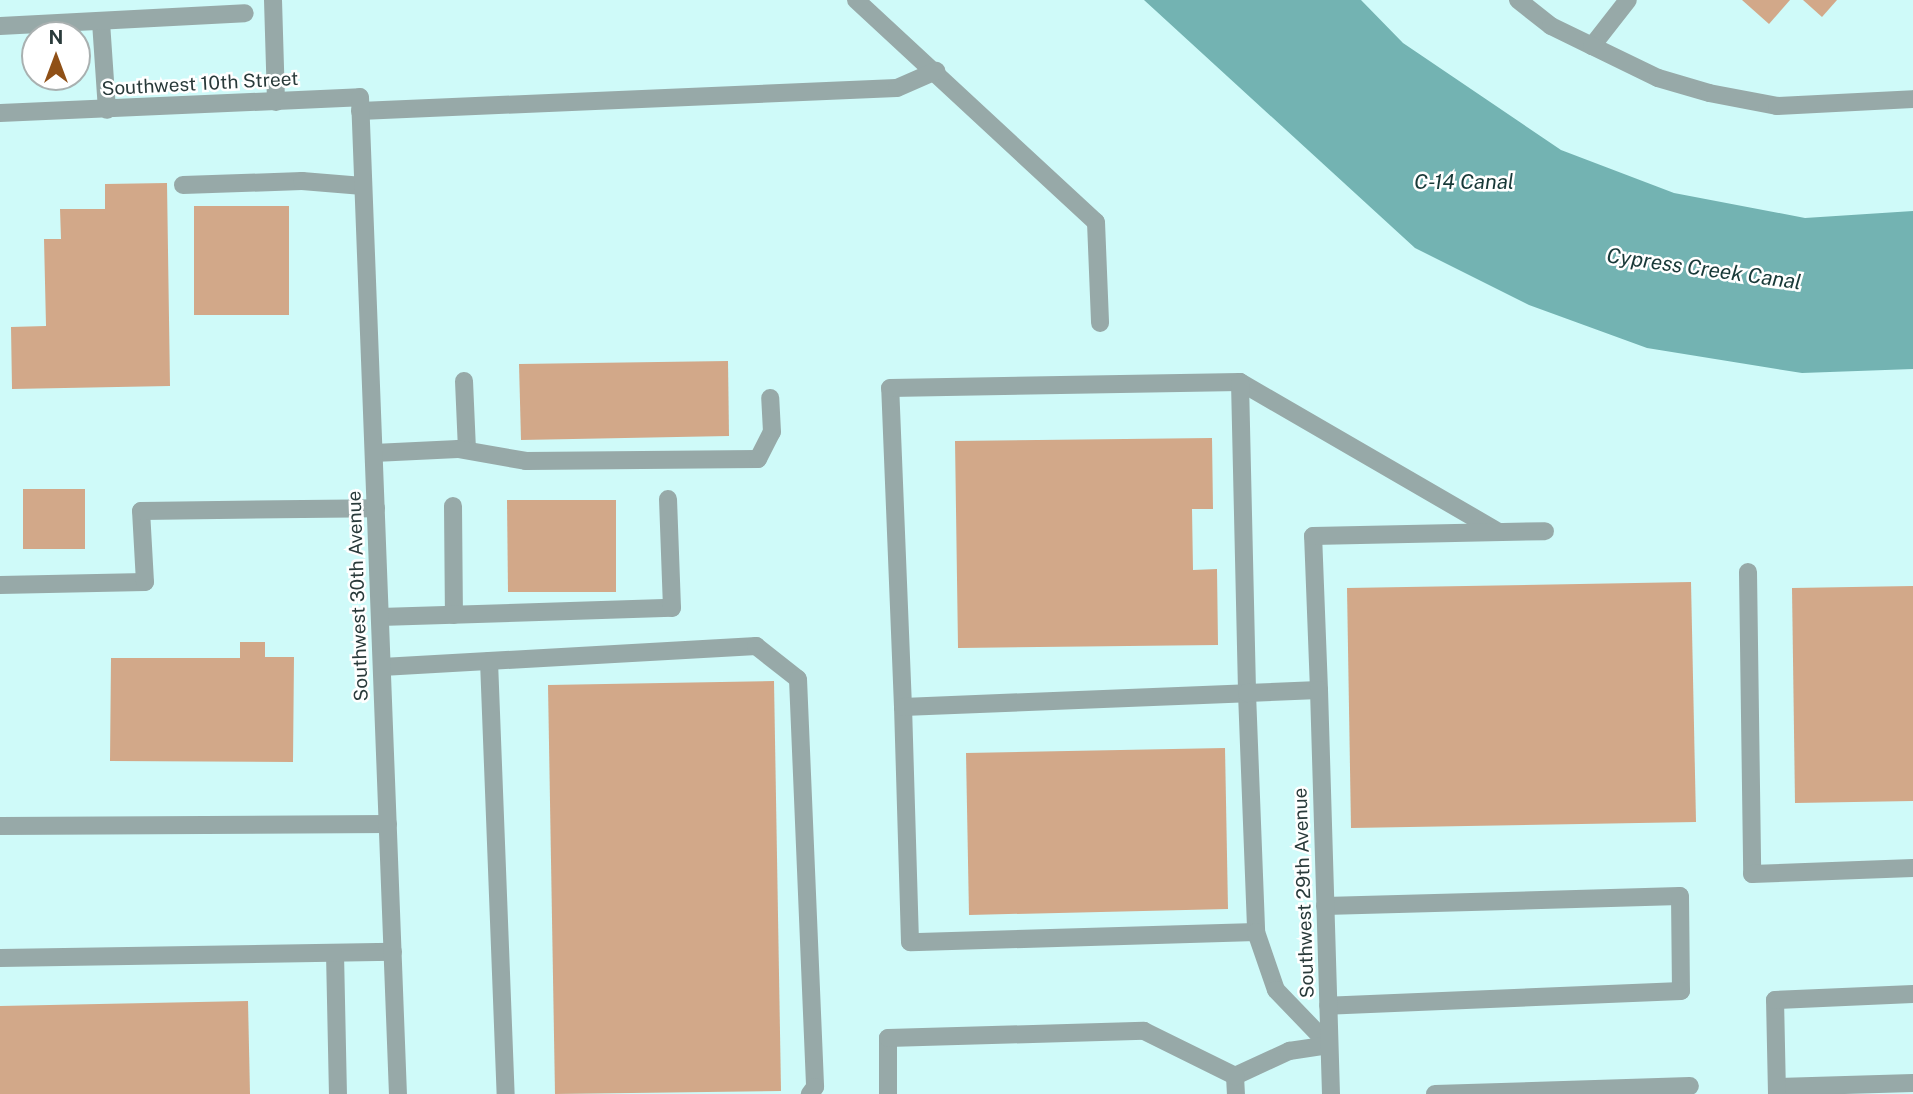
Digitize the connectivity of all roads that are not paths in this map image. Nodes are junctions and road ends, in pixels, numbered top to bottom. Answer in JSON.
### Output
{"nodes":[{"id":1,"x":272,"y":0,"type":"edge"},
{"id":2,"x":856,"y":0,"type":"edge"},
{"id":3,"x":1518,"y":0,"type":"edge"},
{"id":4,"x":1629,"y":0,"type":"edge"},
{"id":5,"x":245,"y":13,"type":"dead end"},
{"id":6,"x":101,"y":22,"type":"junction"},
{"id":7,"x":0,"y":26,"type":"edge"},
{"id":8,"x":1592,"y":47,"type":"junction"},
{"id":9,"x":936,"y":71,"type":"junction"},
{"id":10,"x":1913,"y":99,"type":"edge"},
{"id":11,"x":276,"y":102,"type":"junction"},
{"id":12,"x":360,"y":104,"type":"junction"},
{"id":13,"x":107,"y":110,"type":"junction"},
{"id":14,"x":0,"y":113,"type":"edge"},
{"id":15,"x":183,"y":185,"type":"dead end"},
{"id":16,"x":363,"y":186,"type":"junction"},
{"id":17,"x":1100,"y":323,"type":"dead end"},
{"id":18,"x":464,"y":381,"type":"dead end"},
{"id":19,"x":1240,"y":382,"type":"junction"},
{"id":20,"x":770,"y":398,"type":"dead end"},
{"id":21,"x":467,"y":450,"type":"junction"},
{"id":22,"x":374,"y":453,"type":"junction"},
{"id":23,"x":668,"y":499,"type":"dead end"},
{"id":24,"x":453,"y":506,"type":"dead end"},
{"id":25,"x":376,"y":508,"type":"junction"},
{"id":26,"x":1545,"y":531,"type":"dead end"},
{"id":27,"x":1499,"y":532,"type":"junction"},
{"id":28,"x":1748,"y":572,"type":"dead end"},
{"id":29,"x":0,"y":585,"type":"edge"},
{"id":30,"x":454,"y":615,"type":"junction"},
{"id":31,"x":380,"y":617,"type":"junction"},
{"id":32,"x":489,"y":661,"type":"junction"},
{"id":33,"x":382,"y":667,"type":"junction"},
{"id":34,"x":1319,"y":690,"type":"junction"},
{"id":35,"x":1247,"y":693,"type":"junction"},
{"id":36,"x":903,"y":707,"type":"junction"},
{"id":37,"x":388,"y":824,"type":"junction"},
{"id":38,"x":0,"y":826,"type":"edge"},
{"id":39,"x":1913,"y":868,"type":"edge"},
{"id":40,"x":1325,"y":906,"type":"junction"},
{"id":41,"x":1256,"y":932,"type":"junction"},
{"id":42,"x":393,"y":952,"type":"junction"},
{"id":43,"x":335,"y":953,"type":"junction"},
{"id":44,"x":0,"y":958,"type":"edge"},
{"id":45,"x":1913,"y":994,"type":"edge"},
{"id":46,"x":1328,"y":1006,"type":"junction"},
{"id":47,"x":1329,"y":1045,"type":"junction"},
{"id":48,"x":1913,"y":1083,"type":"edge"},
{"id":49,"x":1236,"y":1085,"type":"edge"},
{"id":50,"x":1690,"y":1086,"type":"dead end"},
{"id":51,"x":1777,"y":1091,"type":"edge"},
{"id":52,"x":338,"y":1094,"type":"edge"},
{"id":53,"x":398,"y":1094,"type":"edge"},
{"id":54,"x":506,"y":1094,"type":"edge"},
{"id":55,"x":810,"y":1094,"type":"edge"},
{"id":56,"x":888,"y":1094,"type":"edge"},
{"id":57,"x":1331,"y":1094,"type":"edge"},
{"id":58,"x":1435,"y":1094,"type":"edge"}],
"edges":[{"from":1,"to":11,"type":"street"},
{"from":2,"to":9,"type":"street"},
{"from":3,"to":8,"type":"street"},
{"from":4,"to":8,"type":"street"},
{"from":5,"to":6,"type":"street"},
{"from":6,"to":7,"type":"street"},
{"from":6,"to":13,"type":"street"},
{"from":8,"to":10,"type":"street"},
{"from":9,"to":12,"type":"street","name":"Southwest 10th Street"},
{"from":9,"to":17,"type":"street"},
{"from":11,"to":12,"type":"street","name":"Southwest 10th Street"},
{"from":11,"to":13,"type":"street","name":"Southwest 10th Street"},
{"from":12,"to":16,"type":"street","name":"Southwest 30th Avenue"},
{"from":13,"to":14,"type":"street","name":"Southwest 10th Street"},
{"from":15,"to":16,"type":"street"},
{"from":16,"to":22,"type":"street","name":"Southwest 30th Avenue"},
{"from":18,"to":21,"type":"street"},
{"from":19,"to":27,"type":"street"},
{"from":19,"to":35,"type":"street"},
{"from":19,"to":36,"type":"street"},
{"from":20,"to":21,"type":"street"},
{"from":21,"to":22,"type":"street"},
{"from":22,"to":25,"type":"street","name":"Southwest 30th Avenue"},
{"from":23,"to":30,"type":"street"},
{"from":24,"to":30,"type":"street"},
{"from":25,"to":29,"type":"street"},
{"from":25,"to":31,"type":"street","name":"Southwest 30th Avenue"},
{"from":26,"to":27,"type":"street"},
{"from":27,"to":34,"type":"street","name":"Southwest 29th Avenue"},
{"from":28,"to":39,"type":"street"},
{"from":30,"to":31,"type":"street"},
{"from":31,"to":33,"type":"street","name":"Southwest 30th Avenue"},
{"from":32,"to":33,"type":"street"},
{"from":32,"to":54,"type":"street"},
{"from":32,"to":55,"type":"street"},
{"from":33,"to":37,"type":"street","name":"Southwest 30th Avenue"},
{"from":34,"to":35,"type":"street"},
{"from":34,"to":40,"type":"street","name":"Southwest 29th Avenue"},
{"from":35,"to":36,"type":"street"},
{"from":35,"to":41,"type":"street"},
{"from":36,"to":41,"type":"street"},
{"from":37,"to":38,"type":"street"},
{"from":37,"to":42,"type":"street","name":"Southwest 30th Avenue"},
{"from":40,"to":46,"type":"street","name":"Southwest 29th Avenue"},
{"from":40,"to":46,"type":"street"},
{"from":41,"to":47,"type":"street"},
{"from":42,"to":43,"type":"street"},
{"from":42,"to":53,"type":"street","name":"Southwest 30th Avenue"},
{"from":43,"to":44,"type":"street"},
{"from":43,"to":52,"type":"street"},
{"from":45,"to":51,"type":"street"},
{"from":46,"to":47,"type":"street","name":"Southwest 29th Avenue"},
{"from":47,"to":49,"type":"street"},
{"from":47,"to":57,"type":"street","name":"Southwest 29th Avenue"},
{"from":48,"to":51,"type":"street"},
{"from":49,"to":56,"type":"street"},
{"from":50,"to":58,"type":"street"}]}
